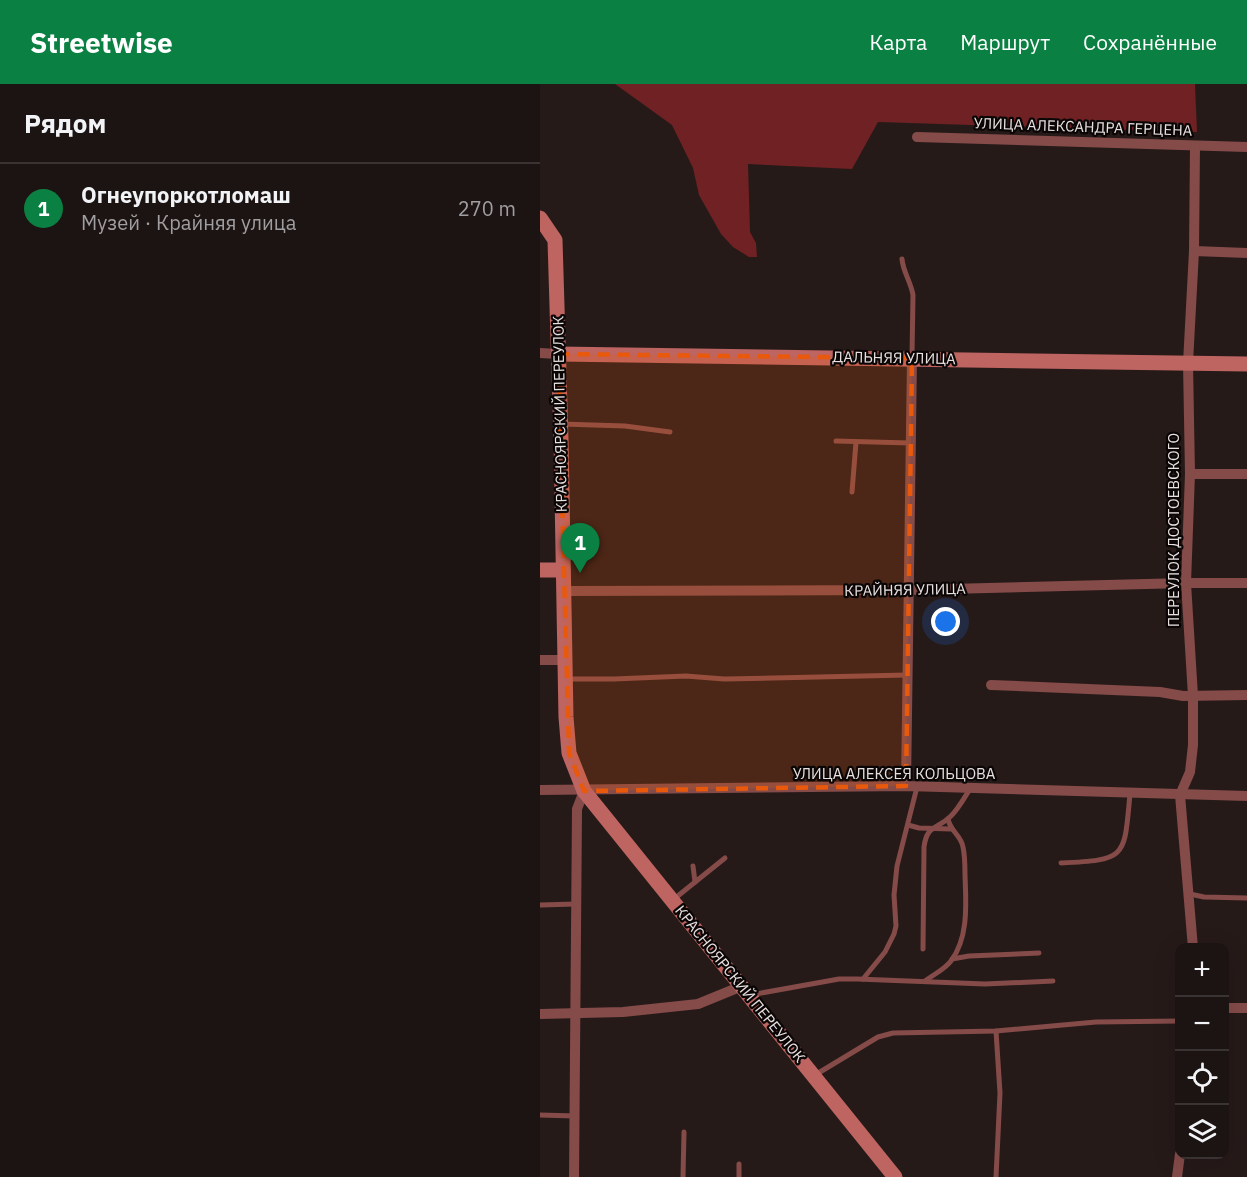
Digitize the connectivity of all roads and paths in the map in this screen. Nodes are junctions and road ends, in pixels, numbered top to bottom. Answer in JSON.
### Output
{"nodes":[{"id":1,"x":917,"y":137,"type":"dead end"},
{"id":2,"x":1195,"y":146,"type":"junction"},
{"id":3,"x":1247,"y":147,"type":"edge"},
{"id":4,"x":540,"y":218,"type":"edge"},
{"id":5,"x":1194,"y":250,"type":"junction"},
{"id":6,"x":1247,"y":253,"type":"edge"},
{"id":7,"x":902,"y":259,"type":"dead end"},
{"id":8,"x":540,"y":354,"type":"edge"},
{"id":9,"x":558,"y":354,"type":"junction"},
{"id":10,"x":912,"y":358,"type":"junction"},
{"id":11,"x":1188,"y":363,"type":"junction"},
{"id":12,"x":1247,"y":364,"type":"edge"},
{"id":13,"x":561,"y":424,"type":"junction"},
{"id":14,"x":670,"y":432,"type":"dead end"},
{"id":15,"x":836,"y":441,"type":"dead end"},
{"id":16,"x":856,"y":442,"type":"junction"},
{"id":17,"x":910,"y":443,"type":"junction"},
{"id":18,"x":1190,"y":474,"type":"junction"},
{"id":19,"x":1247,"y":474,"type":"edge"},
{"id":20,"x":852,"y":492,"type":"dead end"},
{"id":21,"x":540,"y":570,"type":"edge"},
{"id":22,"x":563,"y":570,"type":"junction"},
{"id":23,"x":1186,"y":583,"type":"junction"},
{"id":24,"x":1247,"y":584,"type":"edge"},
{"id":25,"x":908,"y":590,"type":"junction"},
{"id":26,"x":563,"y":591,"type":"junction"},
{"id":27,"x":540,"y":660,"type":"edge"},
{"id":28,"x":565,"y":660,"type":"junction"},
{"id":29,"x":907,"y":675,"type":"junction"},
{"id":30,"x":565,"y":679,"type":"junction"},
{"id":31,"x":991,"y":685,"type":"dead end"},
{"id":32,"x":1247,"y":695,"type":"edge"},
{"id":33,"x":1193,"y":696,"type":"junction"},
{"id":34,"x":912,"y":787,"type":"junction"},
{"id":35,"x":970,"y":789,"type":"junction"},
{"id":36,"x":540,"y":790,"type":"edge"},
{"id":37,"x":584,"y":791,"type":"junction"},
{"id":38,"x":1130,"y":794,"type":"junction"},
{"id":39,"x":1180,"y":795,"type":"junction"},
{"id":40,"x":1247,"y":796,"type":"edge"},
{"id":41,"x":948,"y":819,"type":"junction"},
{"id":42,"x":908,"y":825,"type":"junction"},
{"id":43,"x":931,"y":829,"type":"junction"},
{"id":44,"x":951,"y":829,"type":"junction"},
{"id":45,"x":725,"y":858,"type":"dead end"},
{"id":46,"x":1061,"y":863,"type":"dead end"},
{"id":47,"x":693,"y":866,"type":"dead end"},
{"id":48,"x":695,"y":882,"type":"junction"},
{"id":49,"x":1190,"y":894,"type":"junction"},
{"id":50,"x":1247,"y":898,"type":"edge"},
{"id":51,"x":672,"y":900,"type":"junction"},
{"id":52,"x":540,"y":904,"type":"edge"},
{"id":53,"x":576,"y":904,"type":"junction"},
{"id":54,"x":1192,"y":943,"type":"edge"},
{"id":55,"x":923,"y":949,"type":"dead end"},
{"id":56,"x":1039,"y":953,"type":"dead end"},
{"id":57,"x":952,"y":959,"type":"junction"},
{"id":58,"x":863,"y":979,"type":"junction"},
{"id":59,"x":925,"y":981,"type":"junction"},
{"id":60,"x":1053,"y":981,"type":"dead end"},
{"id":61,"x":745,"y":991,"type":"junction"},
{"id":62,"x":1229,"y":1008,"type":"edge"},
{"id":63,"x":1247,"y":1008,"type":"edge"},
{"id":64,"x":540,"y":1014,"type":"edge"},
{"id":65,"x":575,"y":1015,"type":"junction"},
{"id":66,"x":1175,"y":1021,"type":"edge"},
{"id":67,"x":996,"y":1031,"type":"junction"},
{"id":68,"x":814,"y":1076,"type":"junction"},
{"id":69,"x":540,"y":1115,"type":"edge"},
{"id":70,"x":575,"y":1116,"type":"junction"},
{"id":71,"x":684,"y":1132,"type":"dead end"},
{"id":72,"x":1179,"y":1159,"type":"edge"},
{"id":73,"x":739,"y":1164,"type":"dead end"},
{"id":74,"x":574,"y":1177,"type":"edge"},
{"id":75,"x":684,"y":1177,"type":"edge"},
{"id":76,"x":739,"y":1177,"type":"edge"},
{"id":77,"x":895,"y":1177,"type":"edge"},
{"id":78,"x":996,"y":1177,"type":"edge"},
{"id":79,"x":1177,"y":1177,"type":"edge"}],
"edges":[{"from":1,"to":2,"type":"street","name":"УЛИЦА АЛЕКСАНДРА ГЕРЦЕНА"},
{"from":2,"to":3,"type":"street","name":"УЛИЦА АЛЕКСАНДРА ГЕРЦЕНА"},
{"from":2,"to":5,"type":"street","name":"ПЕРЕУЛОК ДОСТОЕВСКОГО"},
{"from":4,"to":9,"type":"main road","name":"КРАСНОЯРСКИЙ ПЕРЕУЛОК"},
{"from":5,"to":6,"type":"street"},
{"from":5,"to":11,"type":"street","name":"ПЕРЕУЛОК ДОСТОЕВСКОГО"},
{"from":7,"to":10,"type":"lane"},
{"from":8,"to":9,"type":"street","name":"ДАЛЬНЯЯ УЛИЦА"},
{"from":9,"to":10,"type":"main road","name":"ДАЛЬНЯЯ УЛИЦА"},
{"from":9,"to":13,"type":"main road","name":"КРАСНОЯРСКИЙ ПЕРЕУЛОК"},
{"from":10,"to":11,"type":"main road","name":"ДАЛЬНЯЯ УЛИЦА"},
{"from":10,"to":17,"type":"street"},
{"from":11,"to":12,"type":"main road","name":"ДАЛЬНЯЯ УЛИЦА"},
{"from":11,"to":18,"type":"street","name":"ПЕРЕУЛОК ДОСТОЕВСКОГО"},
{"from":13,"to":14,"type":"lane"},
{"from":13,"to":22,"type":"main road","name":"КРАСНОЯРСКИЙ ПЕРЕУЛОК"},
{"from":15,"to":16,"type":"lane"},
{"from":16,"to":17,"type":"lane"},
{"from":16,"to":20,"type":"lane"},
{"from":17,"to":25,"type":"street"},
{"from":18,"to":19,"type":"street"},
{"from":18,"to":23,"type":"street","name":"ПЕРЕУЛОК ДОСТОЕВСКОГО"},
{"from":21,"to":22,"type":"main road"},
{"from":22,"to":26,"type":"main road","name":"КРАСНОЯРСКИЙ ПЕРЕУЛОК"},
{"from":23,"to":24,"type":"street","name":"КРАЙНЯЯ УЛИЦА"},
{"from":23,"to":25,"type":"street","name":"КРАЙНЯЯ УЛИЦА"},
{"from":23,"to":33,"type":"street","name":"ПЕРЕУЛОК ДОСТОЕВСКОГО"},
{"from":25,"to":26,"type":"street","name":"КРАЙНЯЯ УЛИЦА"},
{"from":25,"to":29,"type":"street"},
{"from":26,"to":28,"type":"main road","name":"КРАСНОЯРСКИЙ ПЕРЕУЛОК"},
{"from":27,"to":28,"type":"street"},
{"from":28,"to":30,"type":"main road","name":"КРАСНОЯРСКИЙ ПЕРЕУЛОК"},
{"from":29,"to":30,"type":"lane"},
{"from":29,"to":34,"type":"street"},
{"from":30,"to":37,"type":"main road","name":"КРАСНОЯРСКИЙ ПЕРЕУЛОК"},
{"from":31,"to":33,"type":"street"},
{"from":32,"to":33,"type":"street"},
{"from":33,"to":39,"type":"street","name":"ПЕРЕУЛОК ДОСТОЕВСКОГО"},
{"from":34,"to":35,"type":"street","name":"УЛИЦА АЛЕКСЕЯ КОЛЬЦОВА"},
{"from":34,"to":37,"type":"street","name":"УЛИЦА АЛЕКСЕЯ КОЛЬЦОВА"},
{"from":34,"to":42,"type":"lane"},
{"from":35,"to":38,"type":"street","name":"УЛИЦА АЛЕКСЕЯ КОЛЬЦОВА"},
{"from":35,"to":41,"type":"lane"},
{"from":36,"to":37,"type":"street","name":"УЛИЦА АЛЕКСЕЯ КОЛЬЦОВА"},
{"from":37,"to":51,"type":"main road","name":"КРАСНОЯРСКИЙ ПЕРЕУЛОК"},
{"from":37,"to":53,"type":"street"},
{"from":38,"to":39,"type":"street","name":"УЛИЦА АЛЕКСЕЯ КОЛЬЦОВА"},
{"from":38,"to":46,"type":"lane"},
{"from":39,"to":40,"type":"street","name":"УЛИЦА АЛЕКСЕЯ КОЛЬЦОВА"},
{"from":39,"to":49,"type":"street","name":"ПЕРЕУЛОК ДОСТОЕВСКОГО"},
{"from":41,"to":43,"type":"lane"},
{"from":41,"to":44,"type":"lane"},
{"from":42,"to":43,"type":"lane"},
{"from":42,"to":58,"type":"lane"},
{"from":43,"to":44,"type":"lane"},
{"from":43,"to":55,"type":"lane"},
{"from":44,"to":57,"type":"lane"},
{"from":45,"to":48,"type":"lane"},
{"from":47,"to":48,"type":"lane"},
{"from":48,"to":51,"type":"lane"},
{"from":49,"to":50,"type":"lane"},
{"from":49,"to":54,"type":"street","name":"ПЕРЕУЛОК ДОСТОЕВСКОГО"},
{"from":51,"to":61,"type":"main road","name":"КРАСНОЯРСКИЙ ПЕРЕУЛОК"},
{"from":52,"to":53,"type":"lane"},
{"from":53,"to":65,"type":"street"},
{"from":56,"to":57,"type":"lane"},
{"from":57,"to":59,"type":"lane"},
{"from":58,"to":59,"type":"lane"},
{"from":58,"to":61,"type":"lane"},
{"from":59,"to":60,"type":"lane"},
{"from":61,"to":65,"type":"street"},
{"from":61,"to":68,"type":"main road","name":"КРАСНОЯРСКИЙ ПЕРЕУЛОК"},
{"from":62,"to":63,"type":"street"},
{"from":64,"to":65,"type":"street"},
{"from":65,"to":70,"type":"street"},
{"from":66,"to":67,"type":"lane"},
{"from":67,"to":68,"type":"lane"},
{"from":67,"to":78,"type":"lane"},
{"from":68,"to":77,"type":"main road","name":"КРАСНОЯРСКИЙ ПЕРЕУЛОК"},
{"from":69,"to":70,"type":"lane"},
{"from":70,"to":74,"type":"street"},
{"from":71,"to":75,"type":"lane"},
{"from":72,"to":79,"type":"street"},
{"from":73,"to":76,"type":"lane"}]}
